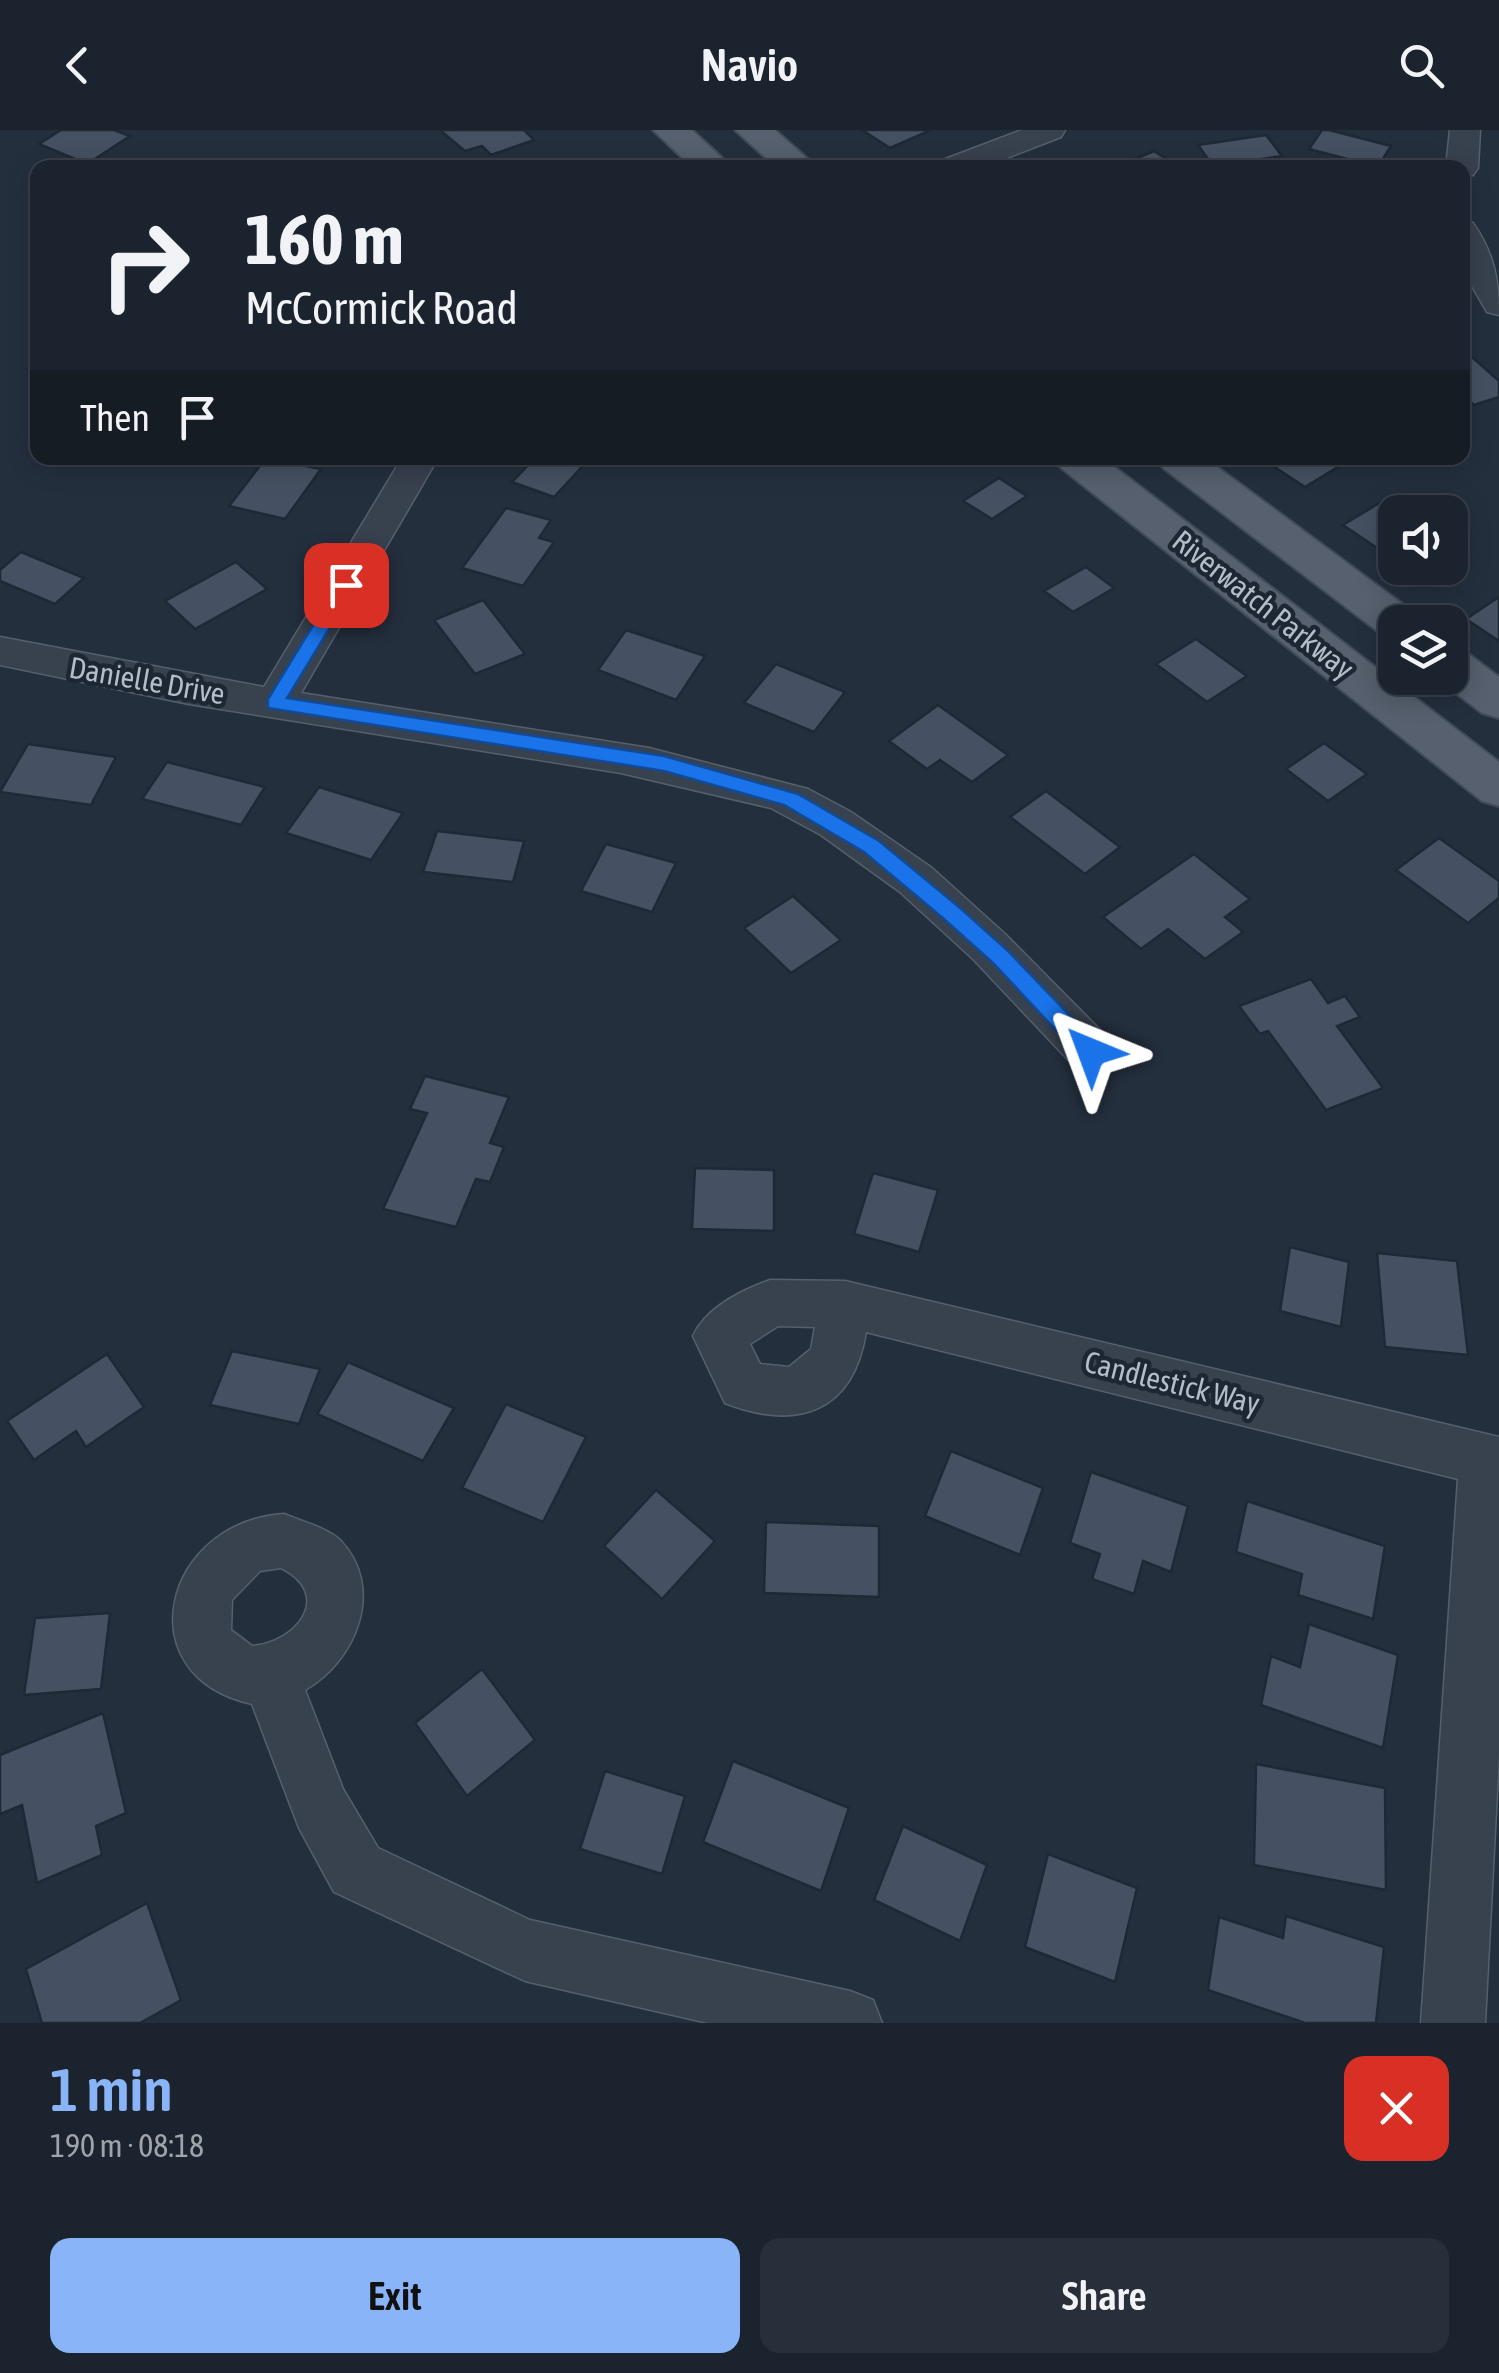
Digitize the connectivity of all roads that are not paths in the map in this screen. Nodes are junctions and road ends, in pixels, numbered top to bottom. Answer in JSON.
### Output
{"nodes":[{"id":1,"x":670,"y":130,"type":"edge"},
{"id":2,"x":753,"y":130,"type":"edge"},
{"id":3,"x":1050,"y":130,"type":"edge"},
{"id":4,"x":1465,"y":130,"type":"edge"},
{"id":5,"x":705,"y":160,"type":"edge"},
{"id":6,"x":790,"y":160,"type":"edge"},
{"id":7,"x":971,"y":160,"type":"edge"},
{"id":8,"x":1463,"y":160,"type":"edge"},
{"id":9,"x":1470,"y":250,"type":"edge"},
{"id":10,"x":1499,"y":305,"type":"edge"},
{"id":11,"x":416,"y":465,"type":"edge"},
{"id":12,"x":1085,"y":465,"type":"edge"},
{"id":13,"x":1187,"y":465,"type":"edge"},
{"id":14,"x":1378,"y":608,"type":"edge"},
{"id":15,"x":0,"y":651,"type":"edge"},
{"id":16,"x":1468,"y":678,"type":"edge"},
{"id":17,"x":1499,"y":701,"type":"edge"},
{"id":18,"x":274,"y":704,"type":"junction"},
{"id":19,"x":1499,"y":788,"type":"edge"},
{"id":20,"x":1091,"y":1052,"type":"dead end"},
{"id":21,"x":845,"y":1304,"type":"dead end"},
{"id":22,"x":1493,"y":1461,"type":"edge"},
{"id":23,"x":270,"y":1674,"type":"dead end"},
{"id":24,"x":850,"y":2023,"type":"edge"},
{"id":25,"x":1453,"y":2023,"type":"edge"}],
"edges":[{"from":1,"to":5,"type":"main road"},
{"from":2,"to":6,"type":"main road"},
{"from":3,"to":7,"type":"street"},
{"from":4,"to":8,"type":"street"},
{"from":9,"to":10,"type":"street"},
{"from":11,"to":18,"type":"street"},
{"from":12,"to":19,"type":"main road","name":"Riverwatch Parkway"},
{"from":13,"to":14,"type":"main road"},
{"from":15,"to":18,"type":"street","name":"Danielle Drive"},
{"from":16,"to":17,"type":"main road"},
{"from":18,"to":20,"type":"street","name":"Danielle Drive"},
{"from":21,"to":22,"type":"street","name":"Candlestick Way"},
{"from":22,"to":25,"type":"street"},
{"from":23,"to":24,"type":"street"}]}
